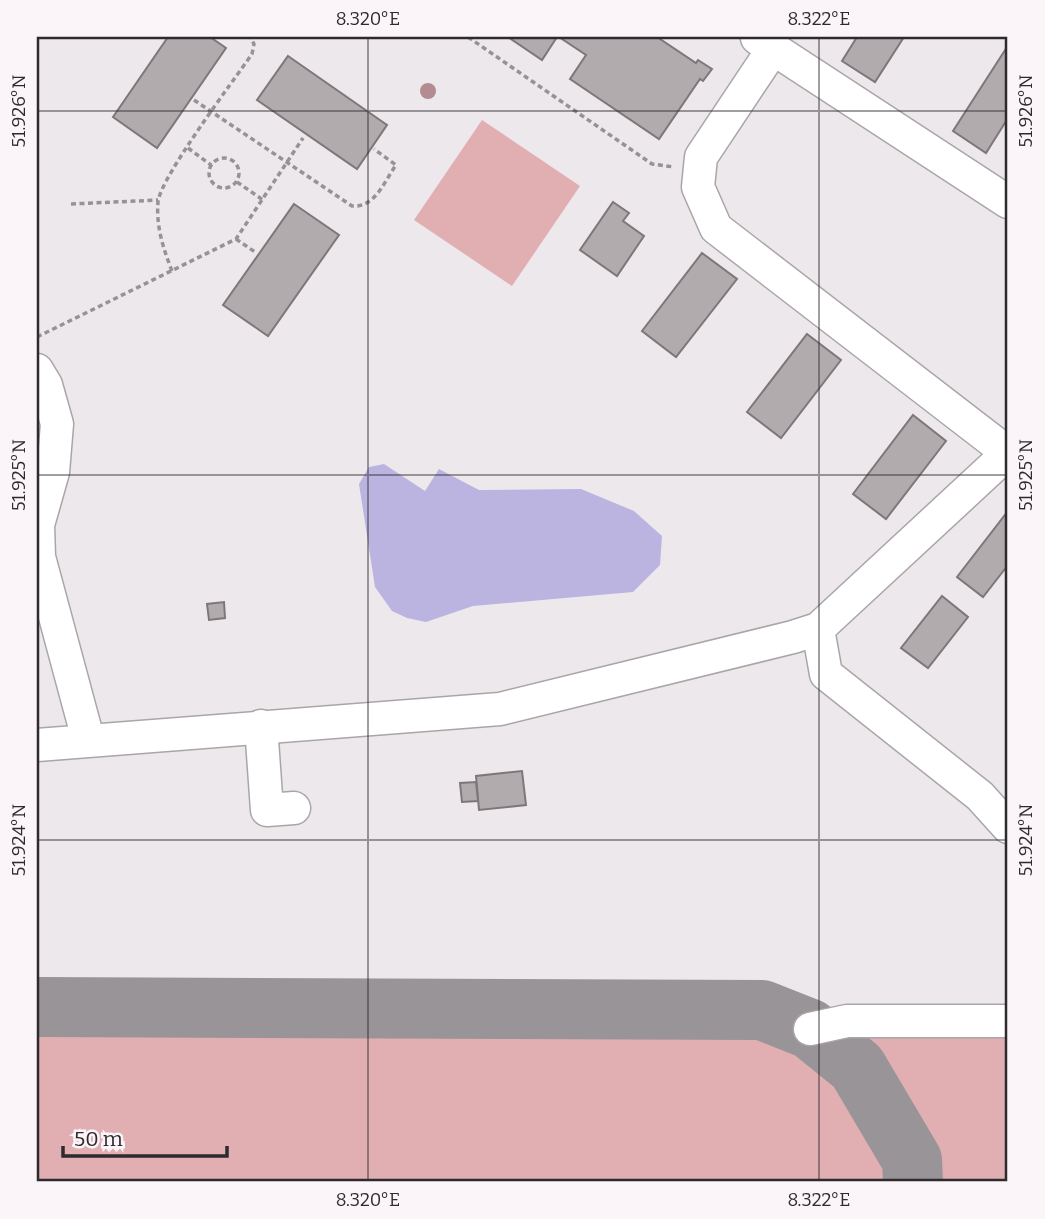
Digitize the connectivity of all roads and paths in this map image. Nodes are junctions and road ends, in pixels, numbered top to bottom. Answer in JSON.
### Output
{"nodes":[{"id":1,"x":250,"y":37,"type":"edge"},
{"id":2,"x":468,"y":37,"type":"edge"},
{"id":3,"x":764,"y":43,"type":"edge"},
{"id":4,"x":194,"y":100,"type":"dead end"},
{"id":5,"x":212,"y":112,"type":"junction"},
{"id":6,"x":303,"y":138,"type":"dead end"},
{"id":7,"x":188,"y":148,"type":"junction"},
{"id":8,"x":374,"y":149,"type":"dead end"},
{"id":9,"x":288,"y":162,"type":"junction"},
{"id":10,"x":211,"y":164,"type":"junction"},
{"id":11,"x":699,"y":171,"type":"junction"},
{"id":12,"x":237,"y":182,"type":"junction"},
{"id":13,"x":158,"y":200,"type":"junction"},
{"id":14,"x":262,"y":200,"type":"junction"},
{"id":15,"x":1008,"y":202,"type":"edge"},
{"id":16,"x":71,"y":204,"type":"dead end"},
{"id":17,"x":236,"y":239,"type":"junction"},
{"id":18,"x":255,"y":252,"type":"dead end"},
{"id":19,"x":172,"y":271,"type":"junction"},
{"id":20,"x":37,"y":337,"type":"edge"},
{"id":21,"x":37,"y":370,"type":"edge"},
{"id":22,"x":37,"y":526,"type":"edge"},
{"id":23,"x":818,"y":629,"type":"junction"},
{"id":24,"x":261,"y":726,"type":"junction"},
{"id":25,"x":88,"y":739,"type":"junction"},
{"id":26,"x":37,"y":745,"type":"edge"},
{"id":27,"x":294,"y":808,"type":"dead end"},
{"id":28,"x":1008,"y":827,"type":"edge"},
{"id":29,"x":1008,"y":1021,"type":"edge"},
{"id":30,"x":810,"y":1029,"type":"dead end"}],
"edges":[{"from":1,"to":5,"type":"path"},
{"from":2,"to":11,"type":"path"},
{"from":3,"to":11,"type":"lane"},
{"from":3,"to":15,"type":"lane"},
{"from":4,"to":5,"type":"path"},
{"from":5,"to":7,"type":"path"},
{"from":5,"to":9,"type":"path"},
{"from":6,"to":9,"type":"path"},
{"from":7,"to":10,"type":"path"},
{"from":7,"to":13,"type":"path"},
{"from":8,"to":9,"type":"path"},
{"from":9,"to":14,"type":"path"},
{"from":10,"to":12,"type":"path"},
{"from":10,"to":12,"type":"path"},
{"from":11,"to":23,"type":"lane"},
{"from":12,"to":14,"type":"path"},
{"from":13,"to":16,"type":"path"},
{"from":13,"to":19,"type":"path"},
{"from":14,"to":17,"type":"path"},
{"from":17,"to":18,"type":"path"},
{"from":17,"to":19,"type":"path"},
{"from":19,"to":20,"type":"path"},
{"from":21,"to":22,"type":"lane"},
{"from":22,"to":25,"type":"lane"},
{"from":23,"to":24,"type":"lane"},
{"from":23,"to":28,"type":"lane"},
{"from":24,"to":25,"type":"lane"},
{"from":24,"to":27,"type":"lane"},
{"from":25,"to":26,"type":"lane"},
{"from":29,"to":30,"type":"lane"}]}
